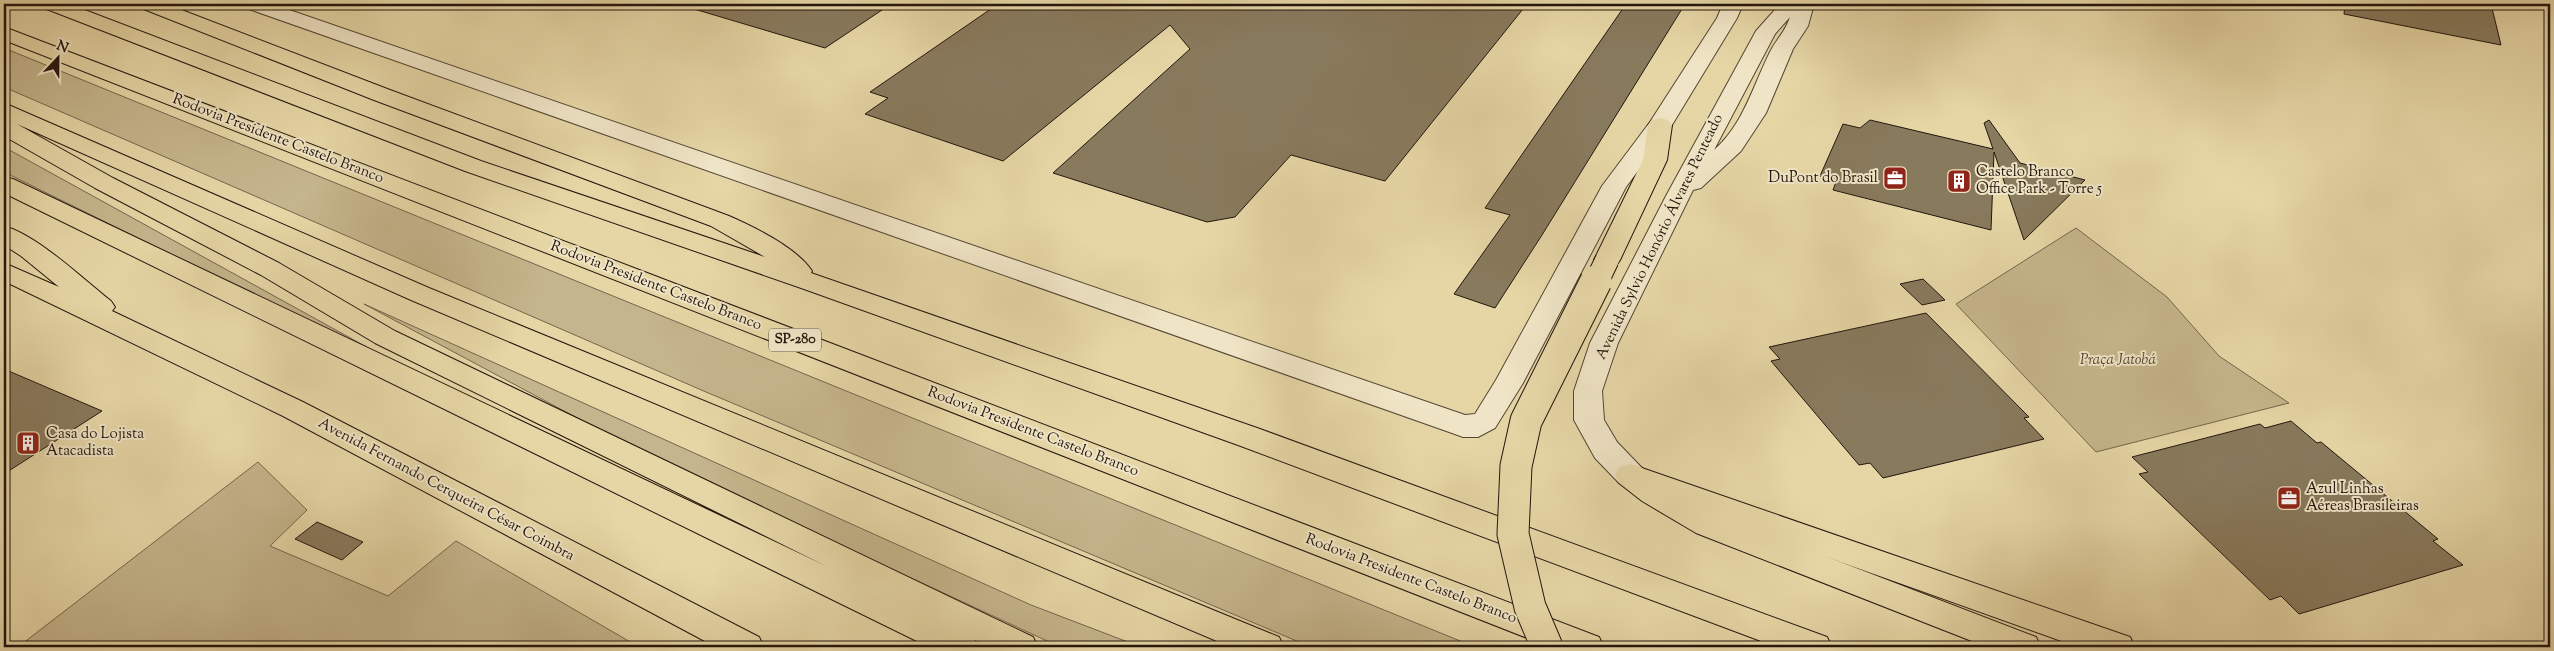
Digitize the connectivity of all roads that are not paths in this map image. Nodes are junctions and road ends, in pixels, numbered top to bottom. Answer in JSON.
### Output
{"nodes":[{"id":1,"x":51,"y":4,"type":"edge"},
{"id":2,"x":148,"y":4,"type":"edge"},
{"id":3,"x":253,"y":4,"type":"edge"},
{"id":4,"x":1779,"y":4,"type":"edge"},
{"id":5,"x":1791,"y":4,"type":"edge"},
{"id":6,"x":1804,"y":4,"type":"edge"},
{"id":7,"x":1734,"y":8,"type":"edge"},
{"id":8,"x":1766,"y":31,"type":"junction"},
{"id":9,"x":4,"y":33,"type":"edge"},
{"id":10,"x":4,"y":110,"type":"edge"},
{"id":11,"x":4,"y":126,"type":"edge"},
{"id":12,"x":1660,"y":126,"type":"junction"},
{"id":13,"x":4,"y":184,"type":"edge"},
{"id":14,"x":1678,"y":196,"type":"junction"},
{"id":15,"x":4,"y":234,"type":"edge"},
{"id":16,"x":4,"y":272,"type":"edge"},
{"id":17,"x":813,"y":283,"type":"junction"},
{"id":18,"x":141,"y":339,"type":"junction"},
{"id":19,"x":1630,"y":475,"type":"junction"},
{"id":20,"x":747,"y":647,"type":"edge"},
{"id":21,"x":961,"y":647,"type":"edge"},
{"id":22,"x":1021,"y":647,"type":"edge"},
{"id":23,"x":1268,"y":647,"type":"edge"},
{"id":24,"x":1547,"y":647,"type":"edge"},
{"id":25,"x":1587,"y":647,"type":"edge"},
{"id":26,"x":1815,"y":647,"type":"edge"},
{"id":27,"x":2024,"y":647,"type":"edge"},
{"id":28,"x":2118,"y":647,"type":"edge"}],
"edges":[{"from":1,"to":17,"type":"main road"},
{"from":2,"to":17,"type":"main road"},
{"from":3,"to":12,"type":"street"},
{"from":4,"to":8,"type":"street"},
{"from":5,"to":8,"type":"street","name":"Avenida Sylvio Honório Álvares Penteado"},
{"from":6,"to":14,"type":"street"},
{"from":7,"to":12,"type":"street"},
{"from":8,"to":14,"type":"street","name":"Avenida Sylvio Honório Álvares Penteado"},
{"from":9,"to":25,"type":"main road","name":"Rodovia Presidente Castelo Branco","number":"SP-280"},
{"from":10,"to":23,"type":"main road"},
{"from":11,"to":22,"type":"main road"},
{"from":12,"to":24,"type":"main road","bridge":true},
{"from":13,"to":21,"type":"main road"},
{"from":14,"to":19,"type":"street","name":"Avenida Sylvio Honório Álvares Penteado"},
{"from":15,"to":18,"type":"main road"},
{"from":16,"to":18,"type":"main road"},
{"from":17,"to":26,"type":"main road"},
{"from":18,"to":20,"type":"main road","name":"Avenida Fernando Cerqueira César Coimbra"},
{"from":19,"to":27,"type":"main road"},
{"from":19,"to":28,"type":"main road"}]}
